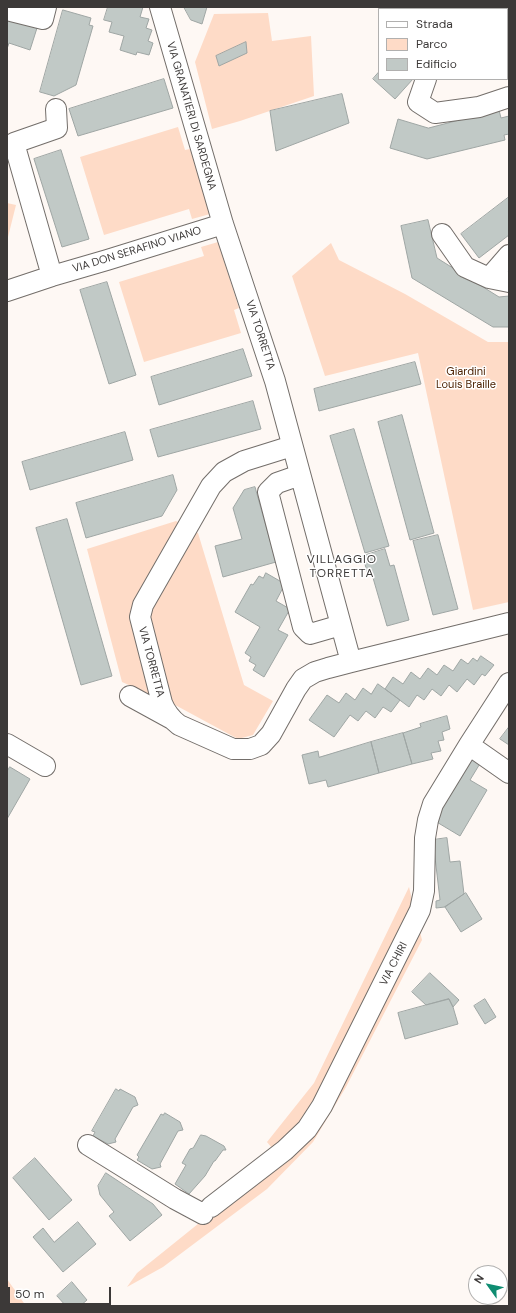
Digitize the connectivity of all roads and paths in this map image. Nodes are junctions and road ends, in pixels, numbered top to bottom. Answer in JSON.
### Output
{"nodes":[{"id":1,"x":46,"y":7,"type":"edge"},
{"id":2,"x":160,"y":7,"type":"edge"},
{"id":3,"x":7,"y":10,"type":"edge"},
{"id":4,"x":426,"y":80,"type":"edge"},
{"id":5,"x":509,"y":97,"type":"edge"},
{"id":6,"x":56,"y":109,"type":"dead end"},
{"id":7,"x":223,"y":224,"type":"junction"},
{"id":8,"x":442,"y":234,"type":"dead end"},
{"id":9,"x":509,"y":255,"type":"edge"},
{"id":10,"x":52,"y":276,"type":"junction"},
{"id":11,"x":489,"y":278,"type":"junction"},
{"id":12,"x":509,"y":282,"type":"edge"},
{"id":13,"x":7,"y":291,"type":"edge"},
{"id":14,"x":292,"y":446,"type":"junction"},
{"id":15,"x":300,"y":475,"type":"junction"},
{"id":16,"x":509,"y":624,"type":"edge"},
{"id":17,"x":341,"y":625,"type":"junction"},
{"id":18,"x":351,"y":662,"type":"junction"},
{"id":19,"x":509,"y":683,"type":"edge"},
{"id":20,"x":130,"y":696,"type":"dead end"},
{"id":21,"x":172,"y":719,"type":"junction"},
{"id":22,"x":7,"y":744,"type":"edge"},
{"id":23,"x":469,"y":745,"type":"junction"},
{"id":24,"x":45,"y":766,"type":"dead end"},
{"id":25,"x":509,"y":773,"type":"edge"},
{"id":26,"x":88,"y":1144,"type":"dead end"}],
"edges":[{"from":1,"to":3,"type":"street"},
{"from":2,"to":7,"type":"street","name":"VIA GRANATIERI DI SARDEGNA"},
{"from":4,"to":5,"type":"street"},
{"from":6,"to":10,"type":"street"},
{"from":7,"to":10,"type":"street","name":"VIA DON SERAFINO VIANO"},
{"from":7,"to":14,"type":"street","name":"VIA TORRETTA"},
{"from":8,"to":11,"type":"street"},
{"from":9,"to":11,"type":"street"},
{"from":10,"to":13,"type":"street","name":"VIA DON SERAFINO VIANO"},
{"from":11,"to":12,"type":"street"},
{"from":14,"to":15,"type":"street","name":"VIA TORRETTA"},
{"from":14,"to":21,"type":"street","name":"VIA TORRETTA"},
{"from":15,"to":17,"type":"street","name":"VIA TORRETTA"},
{"from":15,"to":17,"type":"street"},
{"from":16,"to":18,"type":"street","name":"VIA TORRETTA"},
{"from":17,"to":18,"type":"street","name":"VIA TORRETTA"},
{"from":18,"to":21,"type":"street","name":"VIA TORRETTA"},
{"from":19,"to":23,"type":"street","name":"VIA CHIRI"},
{"from":20,"to":21,"type":"street"},
{"from":22,"to":24,"type":"street"},
{"from":23,"to":25,"type":"street"},
{"from":23,"to":26,"type":"street","name":"VIA CHIRI"}]}
